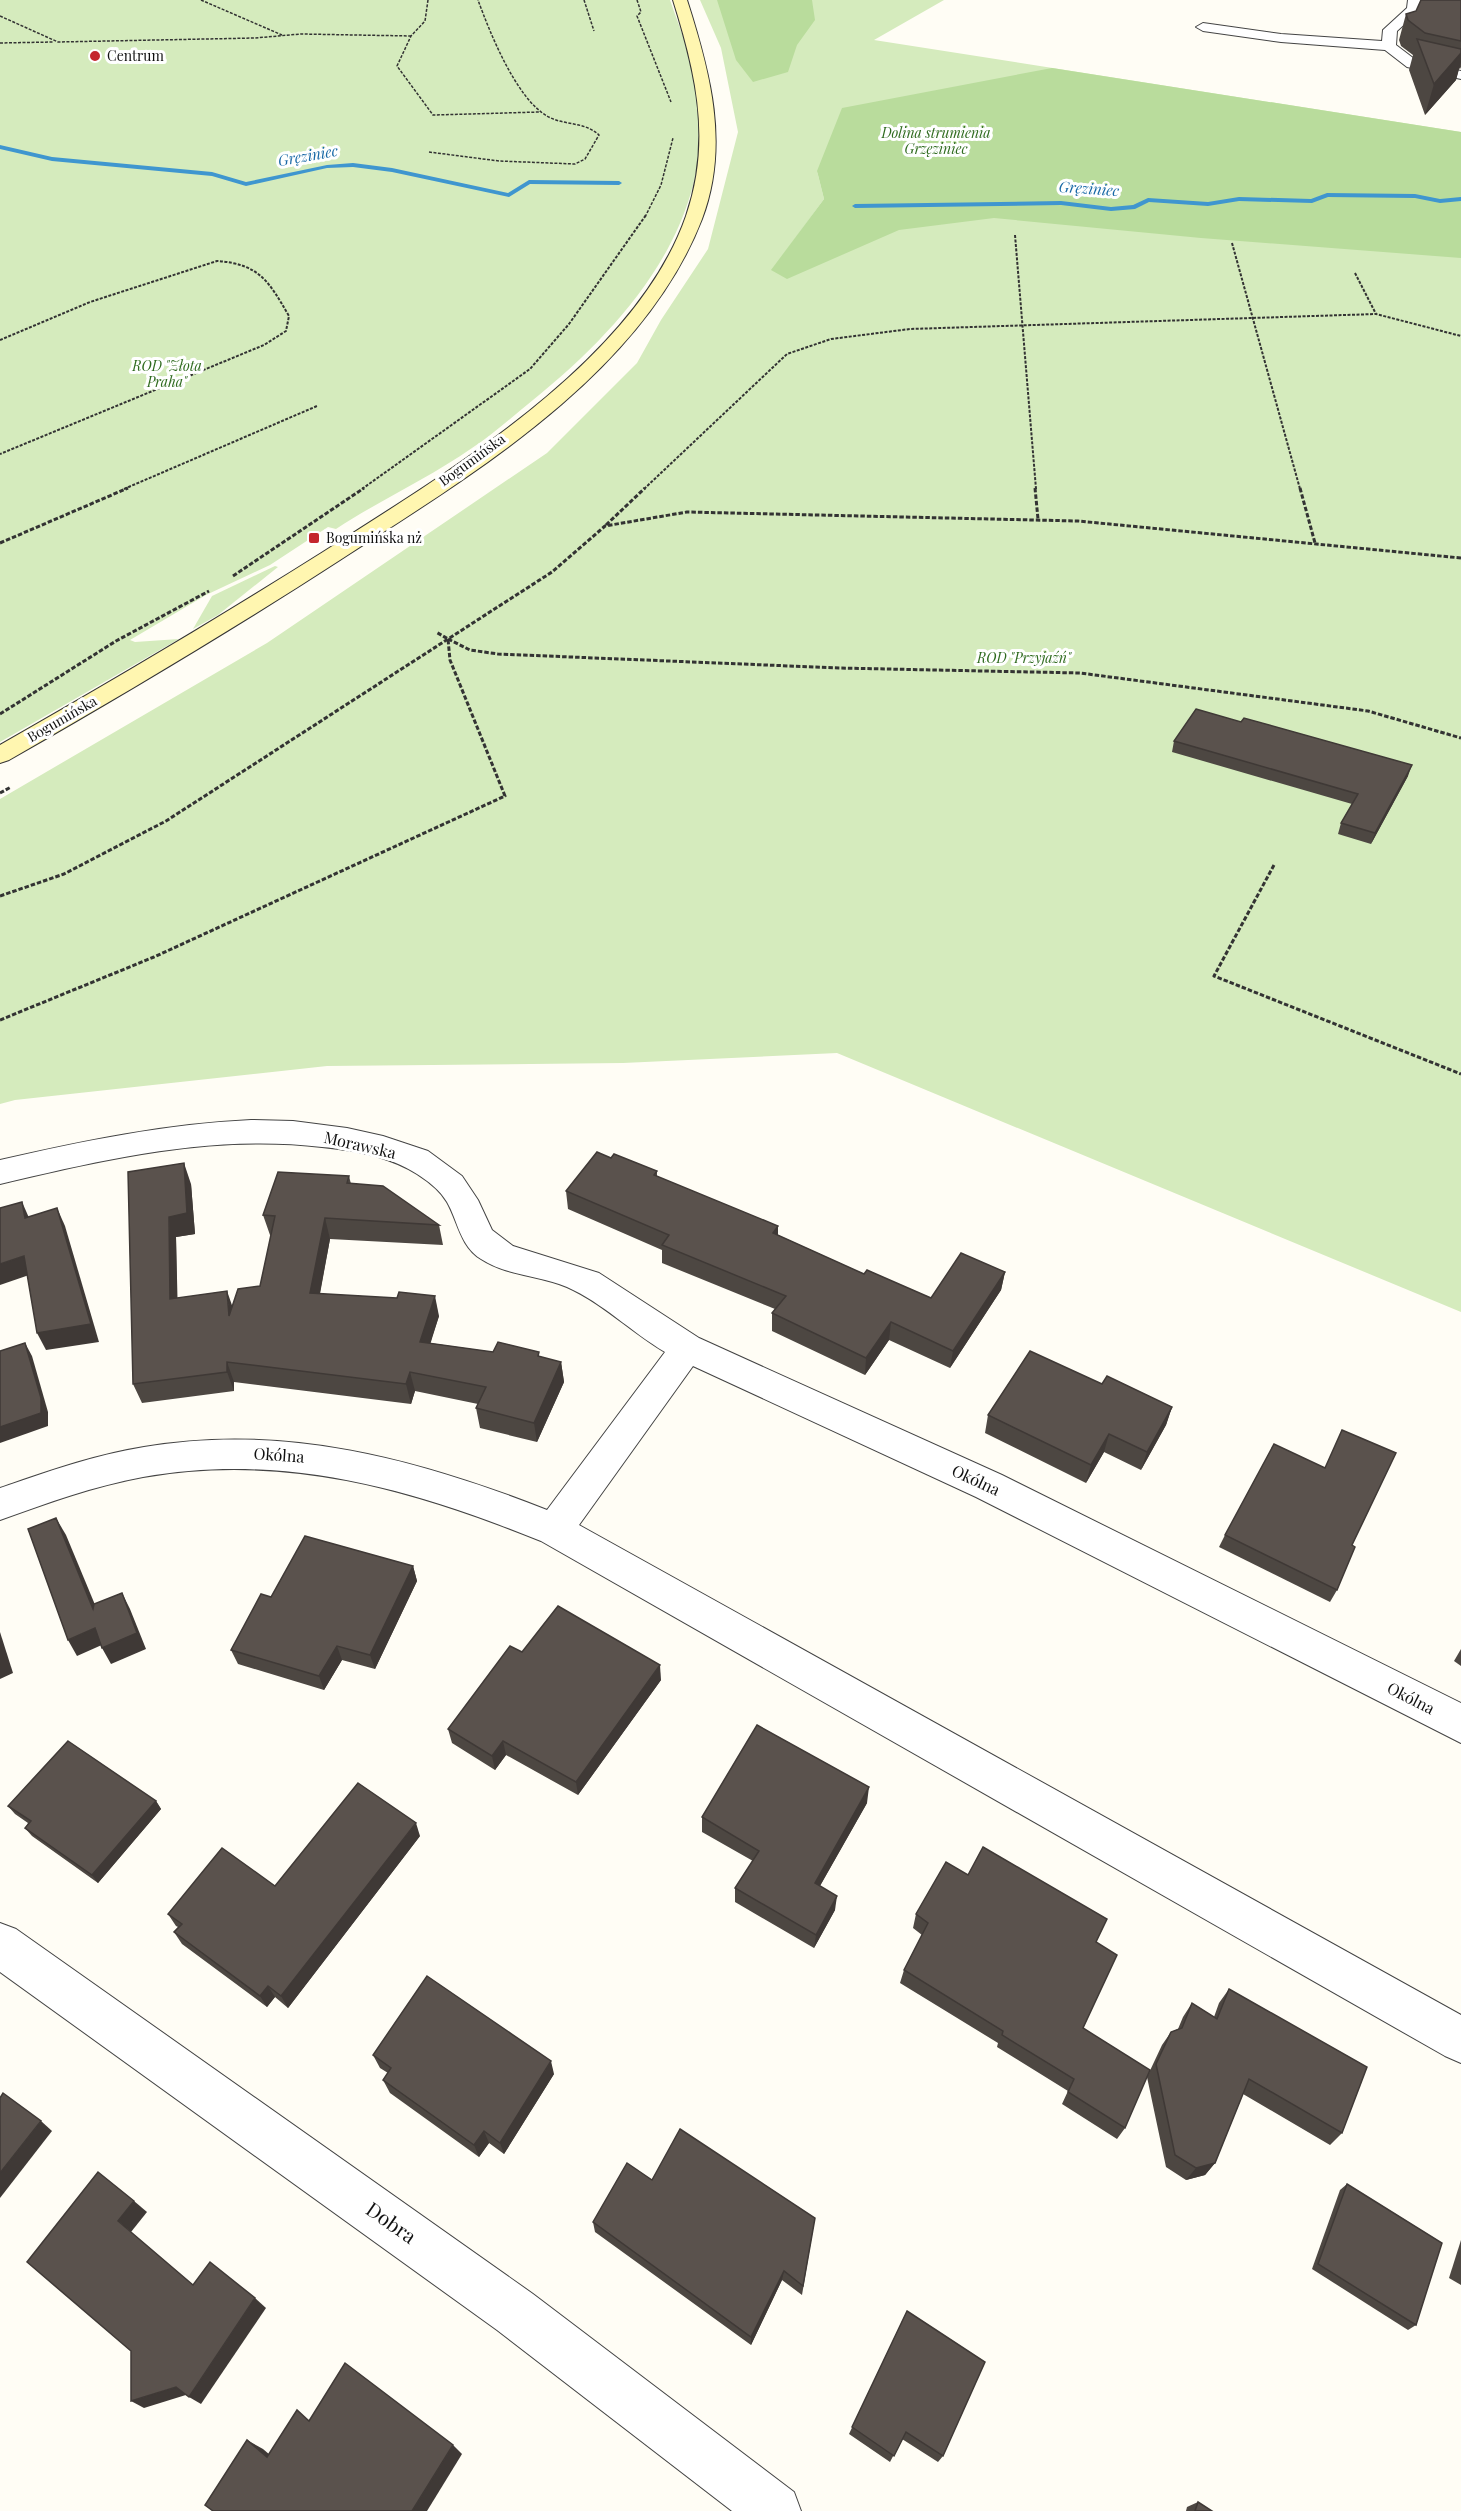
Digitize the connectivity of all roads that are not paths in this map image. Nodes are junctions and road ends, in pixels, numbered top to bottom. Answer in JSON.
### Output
{"nodes":[{"id":1,"x":680,"y":0,"type":"edge"},
{"id":2,"x":1415,"y":0,"type":"edge"},
{"id":3,"x":1203,"y":27,"type":"dead end"},
{"id":4,"x":1389,"y":46,"type":"junction"},
{"id":5,"x":1461,"y":75,"type":"edge"},
{"id":6,"x":0,"y":755,"type":"edge"},
{"id":7,"x":0,"y":1172,"type":"edge"},
{"id":8,"x":687,"y":1348,"type":"junction"},
{"id":9,"x":0,"y":1504,"type":"edge"},
{"id":10,"x":554,"y":1530,"type":"junction"},
{"id":11,"x":1461,"y":1724,"type":"edge"},
{"id":12,"x":0,"y":1945,"type":"edge"},
{"id":13,"x":1461,"y":2040,"type":"edge"},
{"id":14,"x":774,"y":2511,"type":"edge"}],
"edges":[{"from":1,"to":6,"type":"street","name":"Bogumińska"},
{"from":2,"to":4,"type":"street"},
{"from":3,"to":4,"type":"street"},
{"from":4,"to":5,"type":"street"},
{"from":7,"to":8,"type":"street","name":"Morawska"},
{"from":8,"to":10,"type":"street"},
{"from":8,"to":11,"type":"street","name":"Okólna"},
{"from":9,"to":10,"type":"street","name":"Okólna"},
{"from":10,"to":13,"type":"street","name":"Okólna"},
{"from":12,"to":14,"type":"street","name":"Dobra"}]}
